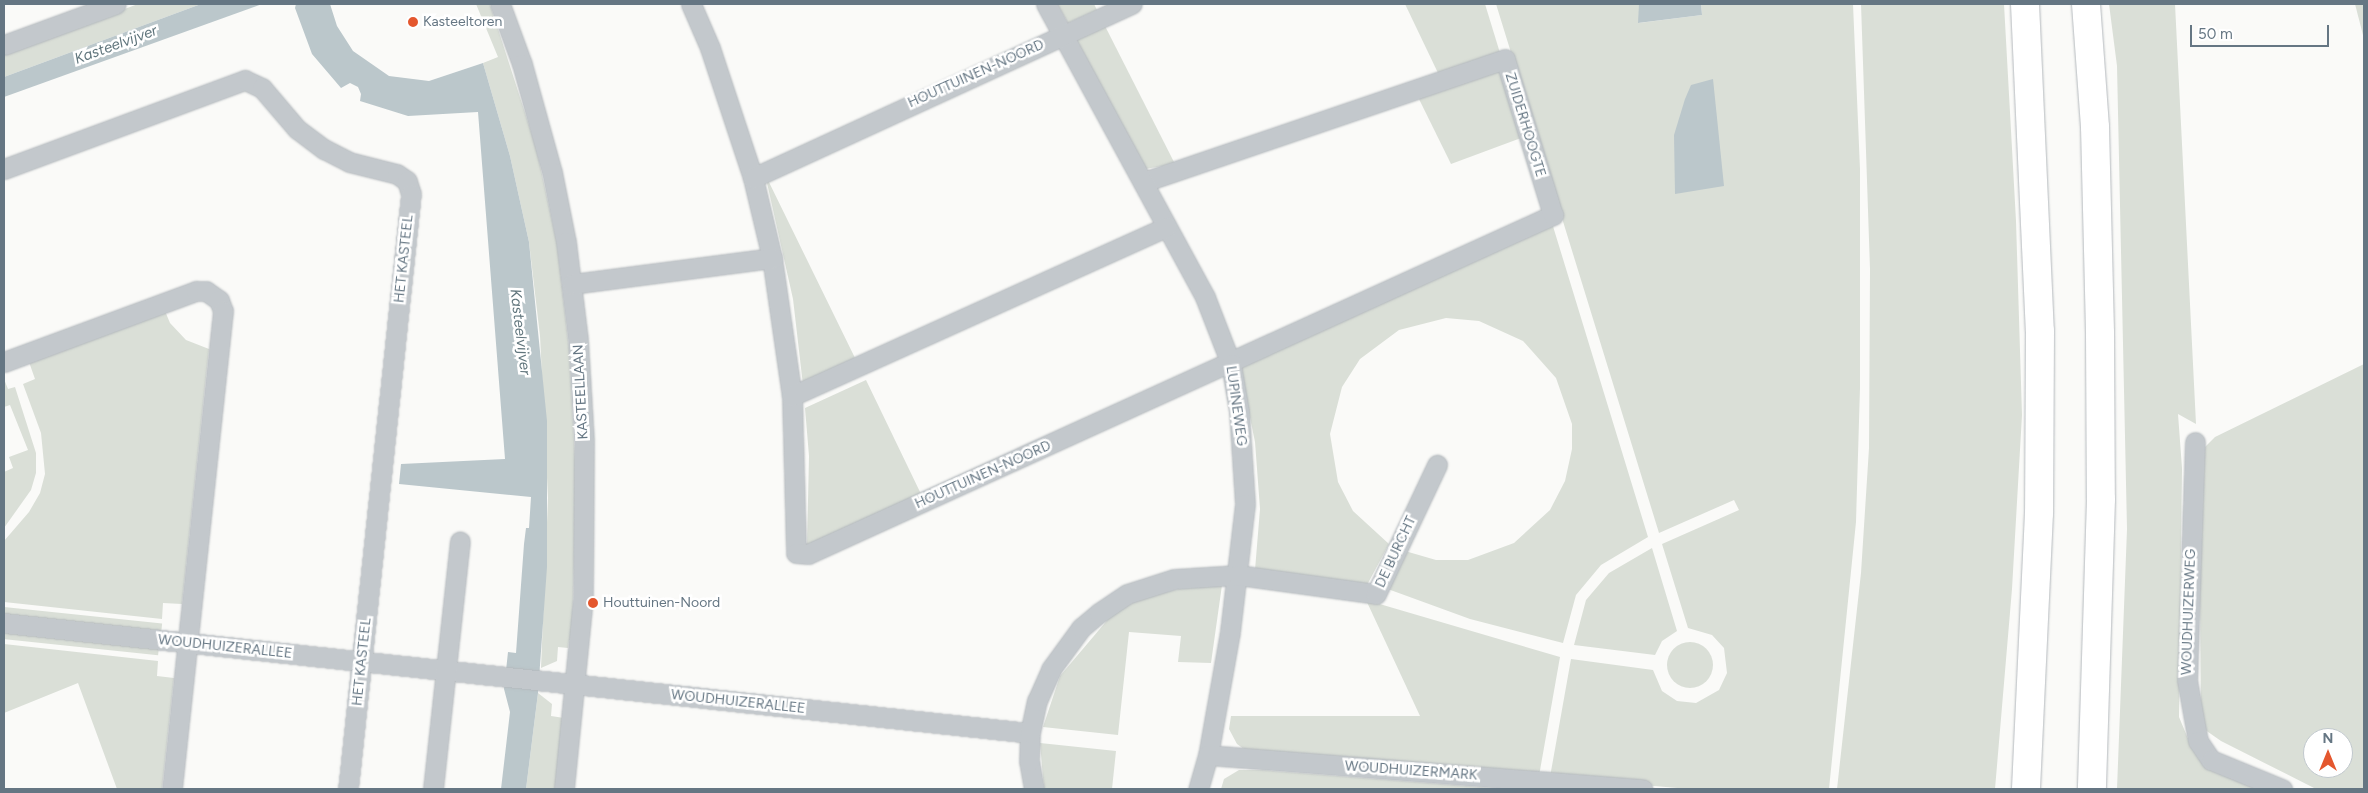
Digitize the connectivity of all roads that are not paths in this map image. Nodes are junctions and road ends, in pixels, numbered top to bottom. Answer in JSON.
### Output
{"nodes":[{"id":1,"x":116,"y":4,"type":"edge"},
{"id":2,"x":500,"y":4,"type":"edge"},
{"id":3,"x":691,"y":4,"type":"edge"},
{"id":4,"x":1046,"y":4,"type":"edge"},
{"id":5,"x":1132,"y":4,"type":"edge"},
{"id":6,"x":2025,"y":4,"type":"edge"},
{"id":7,"x":2086,"y":4,"type":"edge"},
{"id":8,"x":1064,"y":35,"type":"junction"},
{"id":9,"x":4,"y":46,"type":"edge"},
{"id":10,"x":4,"y":169,"type":"edge"},
{"id":11,"x":753,"y":178,"type":"junction"},
{"id":12,"x":1144,"y":182,"type":"junction"},
{"id":13,"x":1167,"y":227,"type":"junction"},
{"id":14,"x":772,"y":258,"type":"junction"},
{"id":15,"x":572,"y":284,"type":"junction"},
{"id":16,"x":4,"y":362,"type":"edge"},
{"id":17,"x":1230,"y":364,"type":"junction"},
{"id":18,"x":792,"y":396,"type":"junction"},
{"id":19,"x":2195,"y":442,"type":"dead end"},
{"id":20,"x":1437,"y":465,"type":"dead end"},
{"id":21,"x":460,"y":541,"type":"dead end"},
{"id":22,"x":1238,"y":575,"type":"junction"},
{"id":23,"x":4,"y":623,"type":"edge"},
{"id":24,"x":188,"y":643,"type":"junction"},
{"id":25,"x":362,"y":661,"type":"junction"},
{"id":26,"x":446,"y":670,"type":"junction"},
{"id":27,"x":577,"y":684,"type":"junction"},
{"id":28,"x":1030,"y":734,"type":"junction"},
{"id":29,"x":2092,"y":740,"type":"junction"},
{"id":30,"x":1208,"y":755,"type":"junction"},
{"id":31,"x":172,"y":789,"type":"edge"},
{"id":32,"x":348,"y":789,"type":"edge"},
{"id":33,"x":433,"y":789,"type":"edge"},
{"id":34,"x":564,"y":789,"type":"edge"},
{"id":35,"x":1034,"y":789,"type":"edge"},
{"id":36,"x":1198,"y":789,"type":"edge"},
{"id":37,"x":1644,"y":789,"type":"edge"},
{"id":38,"x":2026,"y":789,"type":"edge"},
{"id":39,"x":2088,"y":789,"type":"edge"},
{"id":40,"x":2092,"y":789,"type":"edge"},
{"id":41,"x":2282,"y":789,"type":"edge"}],
"edges":[{"from":1,"to":9,"type":"street"},
{"from":2,"to":15,"type":"street","name":"KASTEELLAAN"},
{"from":3,"to":11,"type":"street","name":"HOUTTUINEN-NOORD"},
{"from":4,"to":8,"type":"street","name":"LUPINEWEG"},
{"from":5,"to":8,"type":"street","name":"HOUTTUINEN-NOORD"},
{"from":6,"to":38,"type":"highway"},
{"from":7,"to":29,"type":"highway"},
{"from":8,"to":11,"type":"street","name":"HOUTTUINEN-NOORD"},
{"from":8,"to":12,"type":"street","name":"LUPINEWEG"},
{"from":10,"to":25,"type":"street","name":"HET KASTEEL"},
{"from":11,"to":14,"type":"street","name":"HOUTTUINEN-NOORD"},
{"from":12,"to":13,"type":"street","name":"LUPINEWEG"},
{"from":12,"to":17,"type":"street","name":"ZUIDERHOOGTE"},
{"from":13,"to":17,"type":"street","name":"LUPINEWEG"},
{"from":13,"to":18,"type":"street"},
{"from":14,"to":15,"type":"street"},
{"from":14,"to":18,"type":"street","name":"HOUTTUINEN-NOORD"},
{"from":15,"to":27,"type":"street","name":"KASTEELLAAN"},
{"from":16,"to":24,"type":"street"},
{"from":17,"to":18,"type":"street","name":"HOUTTUINEN-NOORD"},
{"from":17,"to":22,"type":"street","name":"LUPINEWEG"},
{"from":19,"to":41,"type":"street","name":"WOUDHUIZERWEG"},
{"from":20,"to":22,"type":"street","name":"DE BURCHT"},
{"from":21,"to":26,"type":"street"},
{"from":22,"to":28,"type":"street"},
{"from":22,"to":30,"type":"street","name":"LUPINEWEG"},
{"from":23,"to":24,"type":"street","name":"WOUDHUIZERALLEE"},
{"from":24,"to":25,"type":"street","name":"WOUDHUIZERALLEE"},
{"from":24,"to":31,"type":"street"},
{"from":25,"to":26,"type":"street","name":"WOUDHUIZERALLEE"},
{"from":25,"to":32,"type":"street","name":"HET KASTEEL"},
{"from":26,"to":27,"type":"street","name":"WOUDHUIZERALLEE"},
{"from":26,"to":33,"type":"street"},
{"from":27,"to":28,"type":"street","name":"WOUDHUIZERALLEE"},
{"from":27,"to":34,"type":"street","name":"KASTEELLAAN"},
{"from":28,"to":35,"type":"street"},
{"from":29,"to":39,"type":"highway"},
{"from":29,"to":40,"type":"highway"},
{"from":30,"to":36,"type":"street","name":"LUPINEWEG"},
{"from":30,"to":37,"type":"street","name":"WOUDHUIZERMARK"}]}
